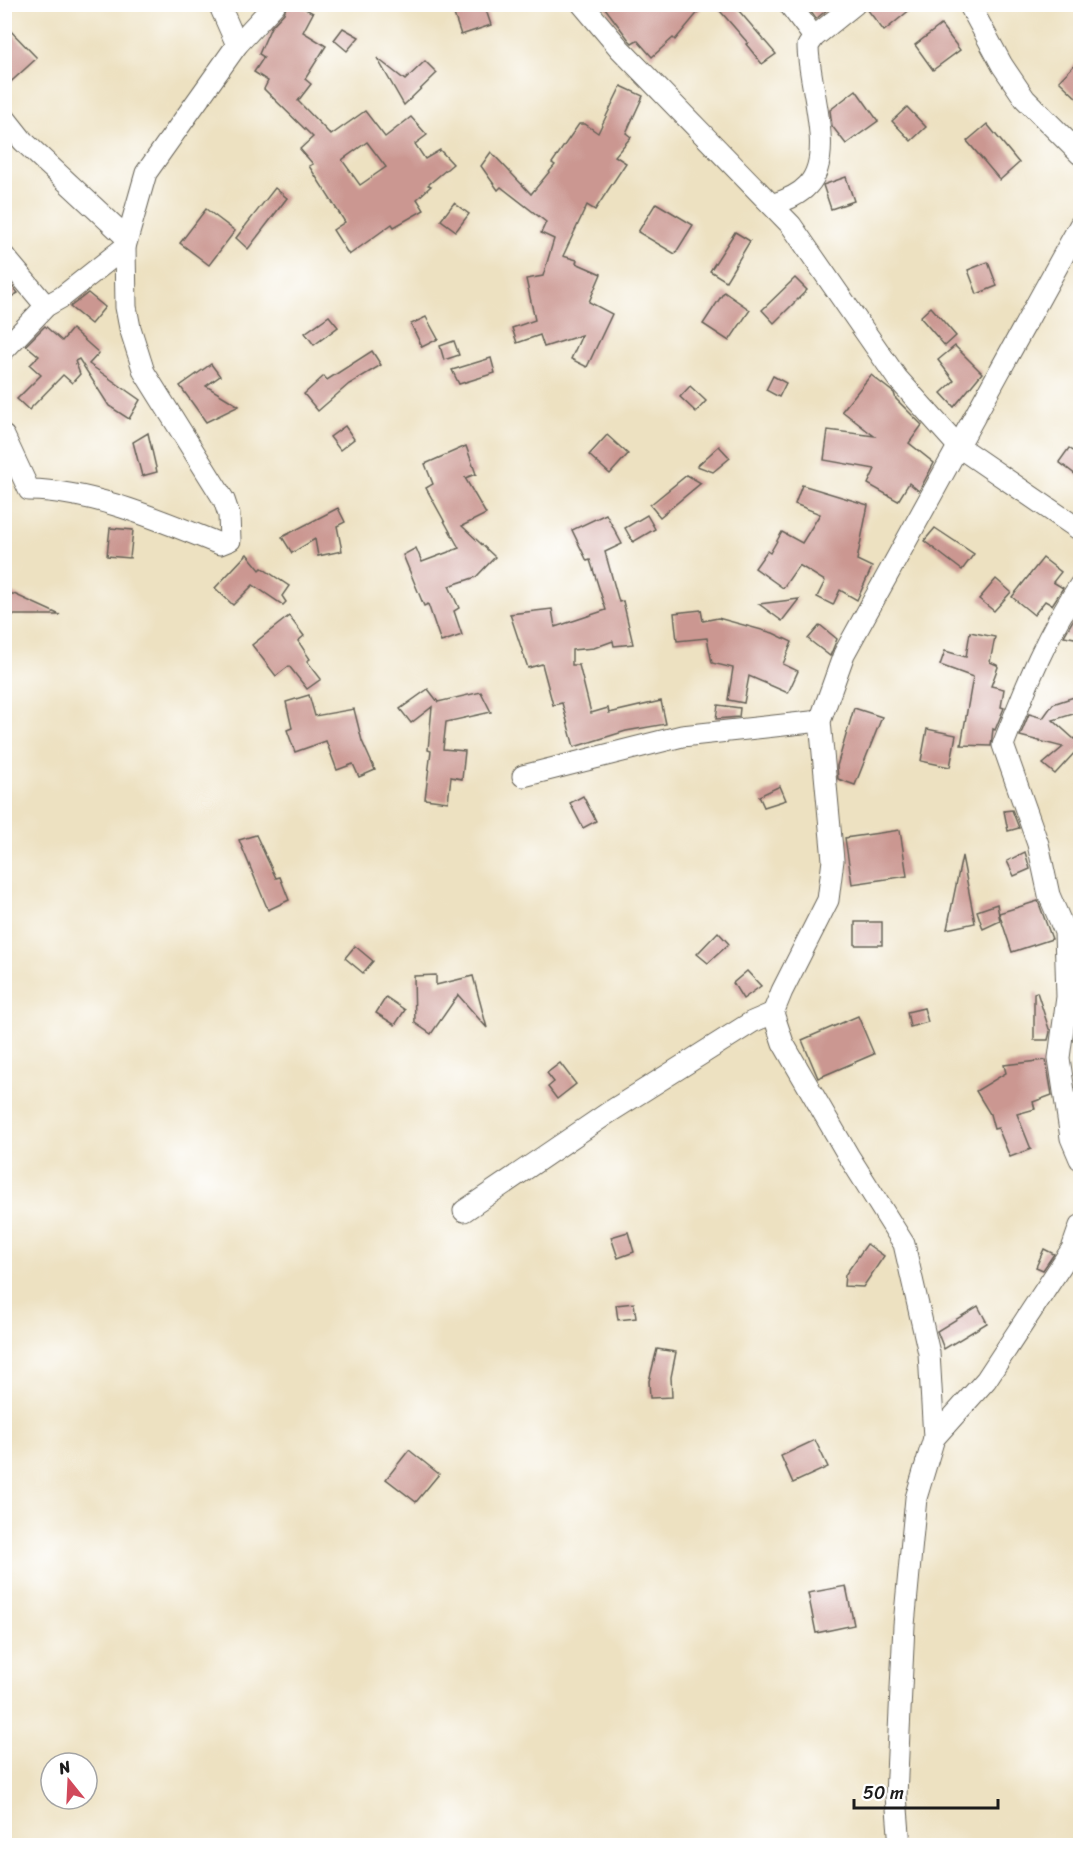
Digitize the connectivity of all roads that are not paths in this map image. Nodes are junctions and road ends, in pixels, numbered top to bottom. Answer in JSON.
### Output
{"nodes":[{"id":1,"x":219,"y":4,"type":"edge"},
{"id":2,"x":274,"y":4,"type":"edge"},
{"id":3,"x":582,"y":4,"type":"edge"},
{"id":4,"x":789,"y":4,"type":"edge"},
{"id":5,"x":855,"y":4,"type":"edge"},
{"id":6,"x":969,"y":4,"type":"edge"},
{"id":7,"x":814,"y":37,"type":"junction"},
{"id":8,"x":237,"y":45,"type":"junction"},
{"id":9,"x":4,"y":117,"type":"edge"},
{"id":10,"x":1080,"y":154,"type":"edge"},
{"id":11,"x":772,"y":205,"type":"junction"},
{"id":12,"x":1080,"y":225,"type":"edge"},
{"id":13,"x":126,"y":243,"type":"junction"},
{"id":14,"x":4,"y":256,"type":"edge"},
{"id":15,"x":46,"y":306,"type":"junction"},
{"id":16,"x":4,"y":350,"type":"edge"},
{"id":17,"x":4,"y":436,"type":"edge"},
{"id":18,"x":959,"y":447,"type":"junction"},
{"id":19,"x":1080,"y":530,"type":"edge"},
{"id":20,"x":1080,"y":585,"type":"edge"},
{"id":21,"x":820,"y":721,"type":"junction"},
{"id":22,"x":523,"y":776,"type":"dead end"},
{"id":23,"x":773,"y":1013,"type":"junction"},
{"id":24,"x":1080,"y":1159,"type":"edge"},
{"id":25,"x":464,"y":1211,"type":"dead end"},
{"id":26,"x":1080,"y":1226,"type":"edge"},
{"id":27,"x":934,"y":1438,"type":"junction"},
{"id":28,"x":900,"y":1845,"type":"edge"}],
"edges":[{"from":1,"to":8,"type":"street"},
{"from":2,"to":8,"type":"street"},
{"from":3,"to":11,"type":"street"},
{"from":4,"to":7,"type":"street"},
{"from":5,"to":7,"type":"street"},
{"from":6,"to":10,"type":"street"},
{"from":7,"to":11,"type":"street"},
{"from":8,"to":13,"type":"street"},
{"from":9,"to":13,"type":"street"},
{"from":11,"to":18,"type":"street"},
{"from":12,"to":18,"type":"street"},
{"from":13,"to":15,"type":"street"},
{"from":13,"to":17,"type":"street"},
{"from":14,"to":15,"type":"street"},
{"from":15,"to":16,"type":"street"},
{"from":18,"to":19,"type":"street"},
{"from":18,"to":21,"type":"street"},
{"from":20,"to":24,"type":"street"},
{"from":21,"to":22,"type":"street"},
{"from":21,"to":23,"type":"street"},
{"from":23,"to":25,"type":"street"},
{"from":23,"to":27,"type":"street"},
{"from":26,"to":27,"type":"street"},
{"from":27,"to":28,"type":"street"}]}
